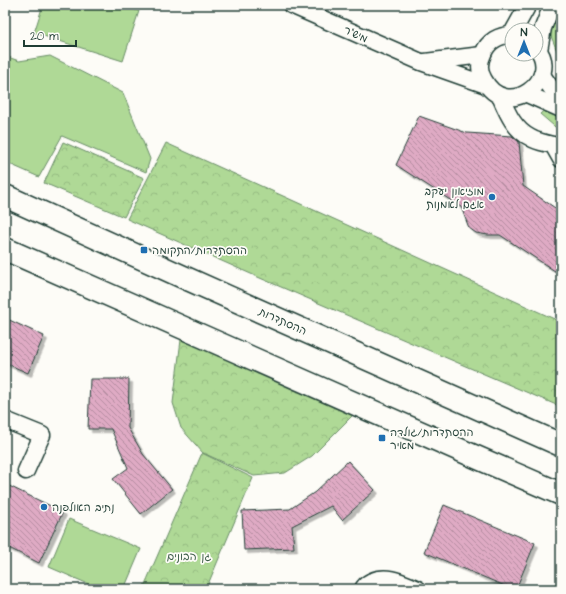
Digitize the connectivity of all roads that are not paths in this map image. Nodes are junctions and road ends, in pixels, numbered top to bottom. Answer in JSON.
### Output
{"nodes":[{"id":1,"x":291,"y":5,"type":"edge"},
{"id":2,"x":528,"y":5,"type":"edge"},
{"id":3,"x":552,"y":5,"type":"edge"},
{"id":4,"x":518,"y":22,"type":"edge"},
{"id":5,"x":544,"y":25,"type":"edge"},
{"id":6,"x":504,"y":35,"type":"edge"},
{"id":7,"x":482,"y":55,"type":"junction"},
{"id":8,"x":421,"y":62,"type":"junction"},
{"id":9,"x":542,"y":62,"type":"edge"},
{"id":10,"x":542,"y":75,"type":"junction"},
{"id":11,"x":486,"y":85,"type":"junction"},
{"id":12,"x":524,"y":95,"type":"junction"},
{"id":13,"x":500,"y":96,"type":"junction"},
{"id":14,"x":561,"y":102,"type":"edge"},
{"id":15,"x":561,"y":109,"type":"edge"},
{"id":16,"x":521,"y":132,"type":"junction"},
{"id":17,"x":561,"y":159,"type":"edge"},
{"id":18,"x":5,"y":196,"type":"edge"},
{"id":19,"x":5,"y":249,"type":"edge"},
{"id":20,"x":5,"y":420,"type":"edge"},
{"id":21,"x":561,"y":445,"type":"edge"},
{"id":22,"x":26,"y":471,"type":"dead end"},
{"id":23,"x":561,"y":494,"type":"edge"},
{"id":24,"x":363,"y":589,"type":"edge"},
{"id":25,"x":418,"y":589,"type":"edge"}],
"edges":[{"from":1,"to":8,"type":"street","name":"מיש\"ר"},
{"from":2,"to":4,"type":"street"},
{"from":3,"to":5,"type":"street"},
{"from":6,"to":7,"type":"street"},
{"from":7,"to":8,"type":"street"},
{"from":7,"to":11,"type":"street"},
{"from":8,"to":11,"type":"street","name":"מיש\"ר"},
{"from":9,"to":10,"type":"street"},
{"from":10,"to":12,"type":"street"},
{"from":10,"to":14,"type":"street"},
{"from":11,"to":13,"type":"street","name":"מיש\"ר"},
{"from":12,"to":13,"type":"street"},
{"from":12,"to":15,"type":"street"},
{"from":12,"to":16,"type":"street"},
{"from":13,"to":16,"type":"street"},
{"from":16,"to":17,"type":"street"},
{"from":18,"to":21,"type":"main road","name":"ההסתדרות"},
{"from":19,"to":23,"type":"main road"},
{"from":20,"to":22,"type":"street"},
{"from":24,"to":25,"type":"street"}]}
